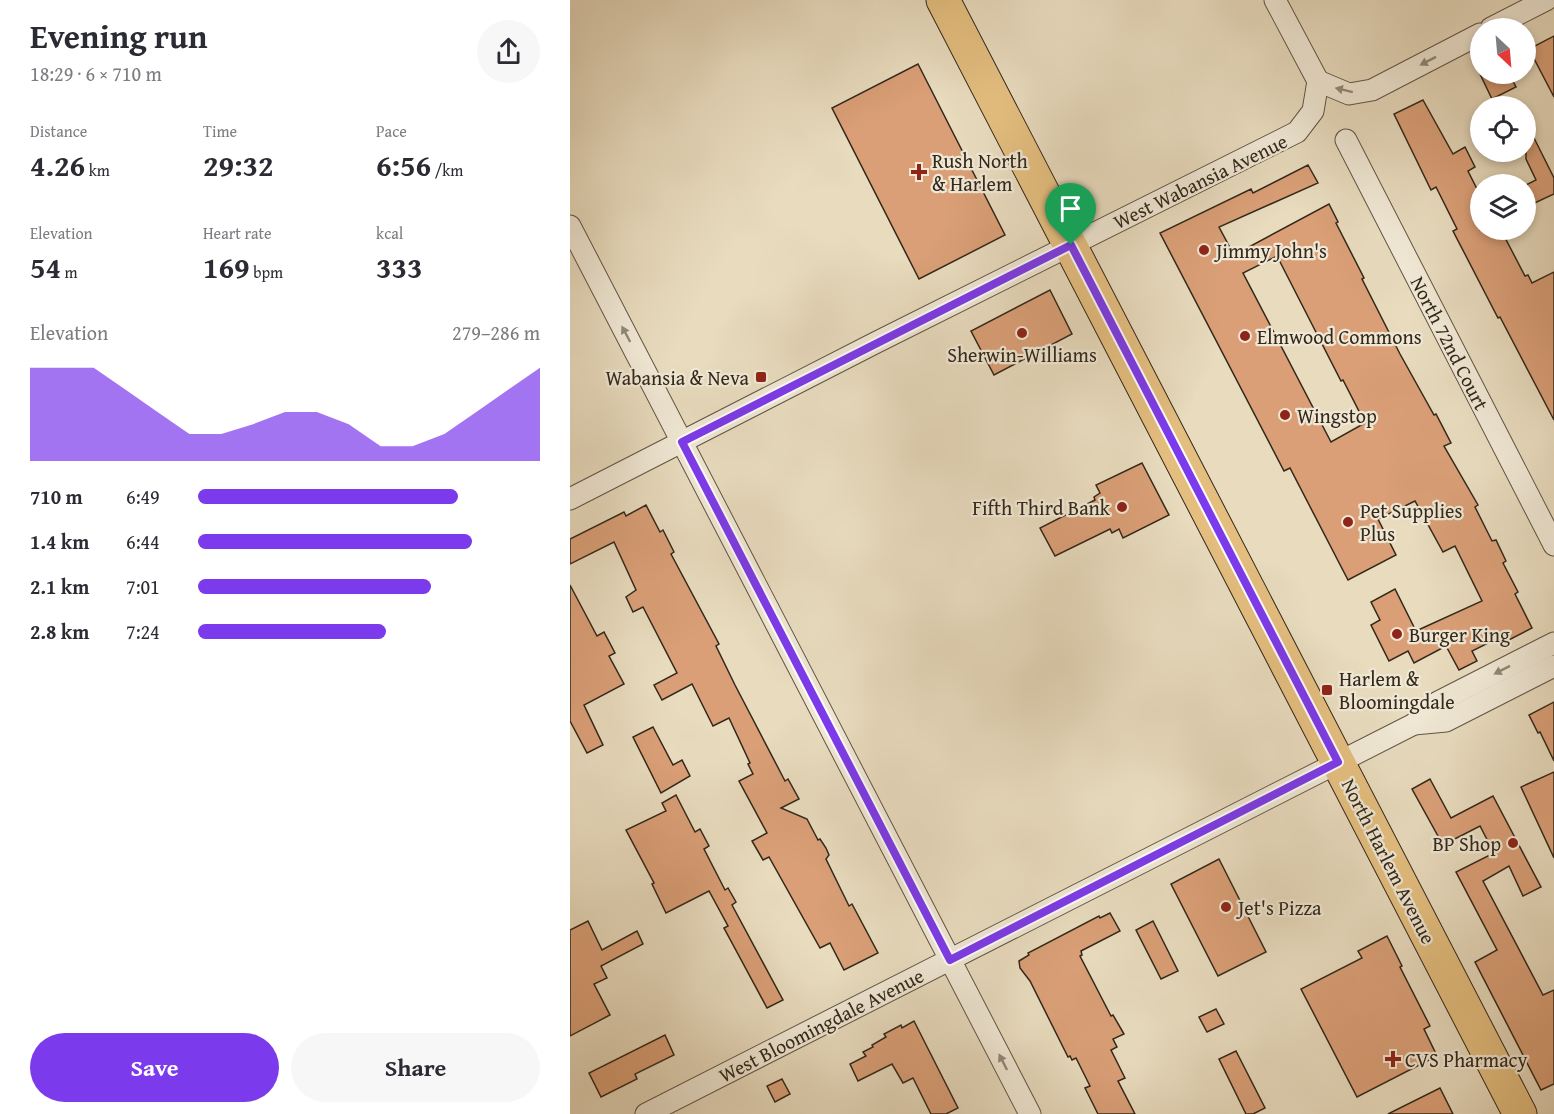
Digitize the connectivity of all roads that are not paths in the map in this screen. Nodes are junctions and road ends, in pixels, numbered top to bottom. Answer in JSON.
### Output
{"nodes":[{"id":1,"x":943,"y":0,"type":"edge"},
{"id":2,"x":1275,"y":0,"type":"edge"},
{"id":3,"x":1546,"y":0,"type":"edge"},
{"id":4,"x":1511,"y":18,"type":"edge"},
{"id":5,"x":1470,"y":39,"type":"edge"},
{"id":6,"x":1318,"y":81,"type":"junction"},
{"id":7,"x":1346,"y":140,"type":"dead end"},
{"id":8,"x":570,"y":226,"type":"edge"},
{"id":9,"x":1071,"y":245,"type":"junction"},
{"id":10,"x":682,"y":442,"type":"junction"},
{"id":11,"x":570,"y":499,"type":"edge"},
{"id":12,"x":1554,"y":545,"type":"edge"},
{"id":13,"x":1554,"y":643,"type":"edge"},
{"id":14,"x":1554,"y":666,"type":"edge"},
{"id":15,"x":1414,"y":724,"type":"junction"},
{"id":16,"x":1338,"y":762,"type":"junction"},
{"id":17,"x":950,"y":960,"type":"junction"},
{"id":18,"x":646,"y":1114,"type":"edge"},
{"id":19,"x":1030,"y":1114,"type":"edge"},
{"id":20,"x":1520,"y":1114,"type":"edge"}],
"edges":[{"from":1,"to":9,"type":"main road","name":"North Harlem Avenue"},
{"from":2,"to":6,"type":"street"},
{"from":3,"to":4,"type":"street"},
{"from":5,"to":6,"type":"street","one_way":true},
{"from":6,"to":9,"type":"street","name":"West Wabansia Avenue"},
{"from":7,"to":12,"type":"street","name":"North 72nd Court"},
{"from":10,"to":8,"type":"street","one_way":true},
{"from":9,"to":10,"type":"street","name":"West Wabansia Avenue"},
{"from":9,"to":16,"type":"main road","name":"North Harlem Avenue"},
{"from":10,"to":11,"type":"street","name":"West Wabansia Avenue"},
{"from":10,"to":17,"type":"street"},
{"from":13,"to":15,"type":"street","name":"West Bloomingdale Avenue","one_way":true},
{"from":14,"to":15,"type":"street","name":"West Bloomingdale Avenue"},
{"from":15,"to":16,"type":"street","name":"West Bloomingdale Avenue"},
{"from":16,"to":17,"type":"street","name":"West Bloomingdale Avenue"},
{"from":16,"to":20,"type":"main road","name":"North Harlem Avenue"},
{"from":17,"to":18,"type":"street","name":"West Bloomingdale Avenue"},
{"from":19,"to":17,"type":"street","one_way":true}]}
